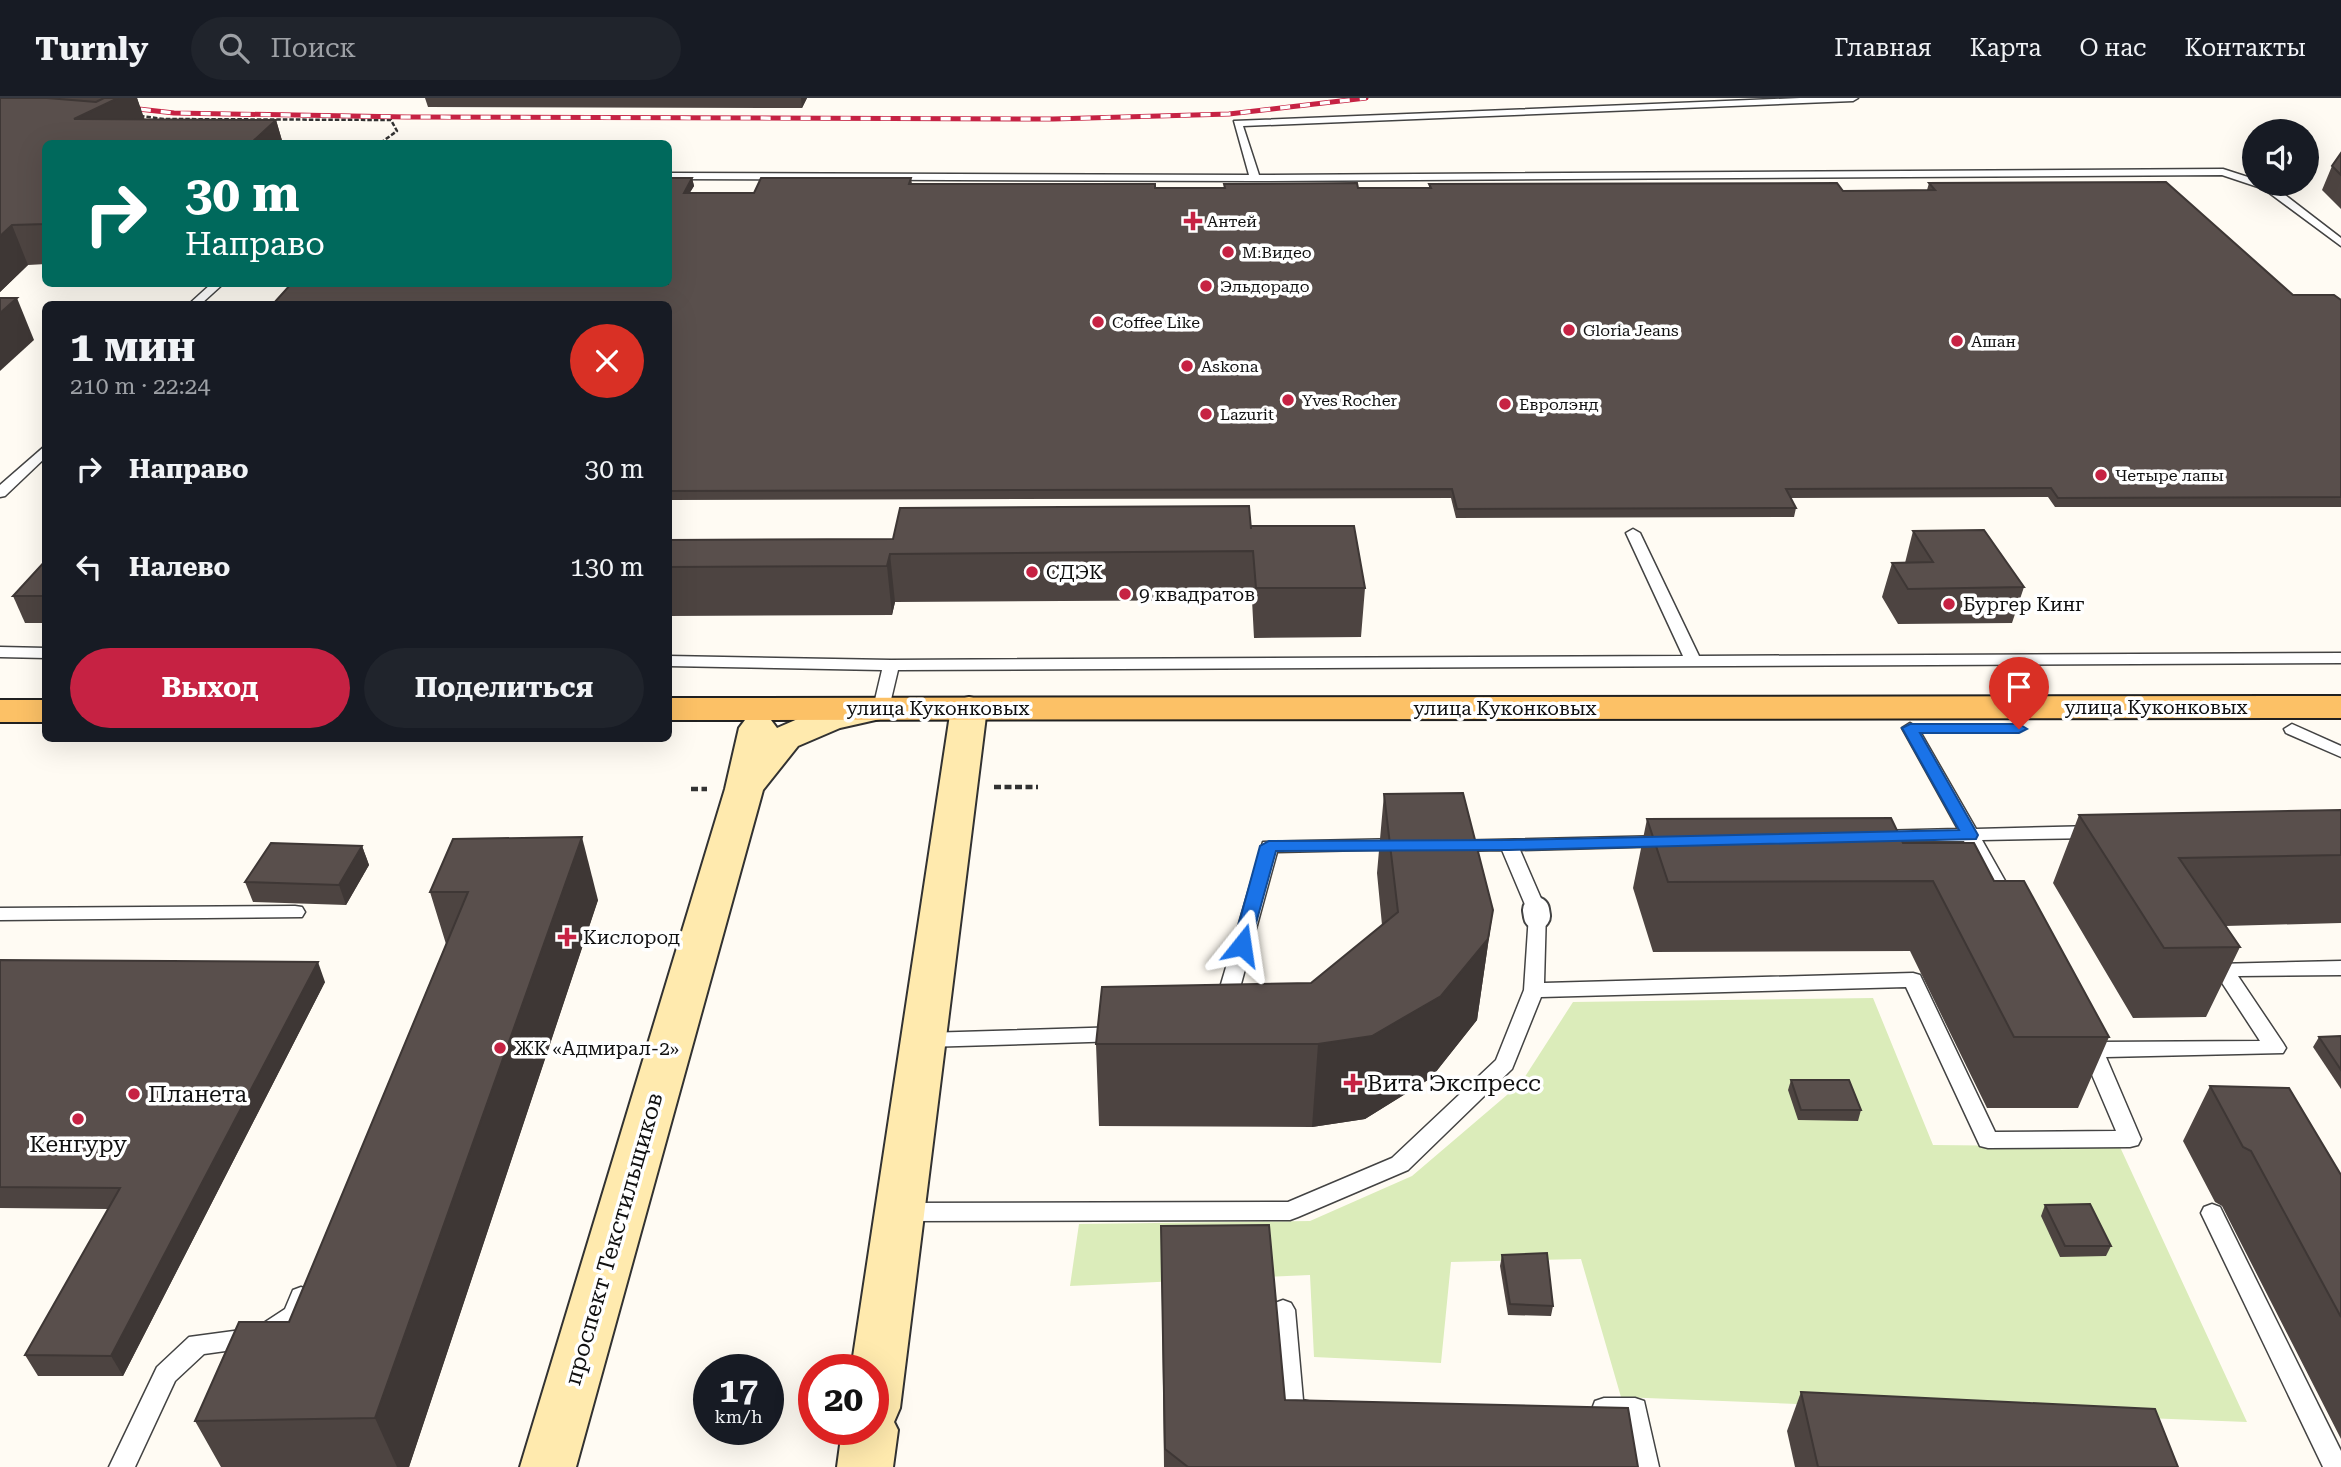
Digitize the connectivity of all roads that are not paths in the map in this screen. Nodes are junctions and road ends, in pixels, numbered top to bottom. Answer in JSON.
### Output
{"nodes":[{"id":1,"x":1853,"y":98,"type":"edge"},
{"id":2,"x":1429,"y":106,"type":"dead end"},
{"id":3,"x":1439,"y":113,"type":"junction"},
{"id":4,"x":672,"y":176,"type":"edge"},
{"id":5,"x":1255,"y":178,"type":"junction"},
{"id":6,"x":2242,"y":178,"type":"edge"},
{"id":7,"x":2280,"y":196,"type":"edge"},
{"id":8,"x":2341,"y":243,"type":"edge"},
{"id":9,"x":214,"y":287,"type":"edge"},
{"id":10,"x":198,"y":301,"type":"edge"},
{"id":11,"x":42,"y":453,"type":"edge"},
{"id":12,"x":0,"y":493,"type":"edge"},
{"id":13,"x":1633,"y":533,"type":"dead end"},
{"id":14,"x":0,"y":652,"type":"edge"},
{"id":15,"x":42,"y":653,"type":"edge"},
{"id":16,"x":2341,"y":659,"type":"edge"},
{"id":17,"x":672,"y":661,"type":"edge"},
{"id":18,"x":1693,"y":661,"type":"junction"},
{"id":19,"x":891,"y":665,"type":"junction"},
{"id":20,"x":2341,"y":707,"type":"edge"},
{"id":21,"x":672,"y":709,"type":"edge"},
{"id":22,"x":42,"y":711,"type":"edge"},
{"id":23,"x":0,"y":712,"type":"edge"},
{"id":24,"x":880,"y":718,"type":"junction"},
{"id":25,"x":967,"y":718,"type":"junction"},
{"id":26,"x":672,"y":728,"type":"edge"},
{"id":27,"x":758,"y":728,"type":"junction"},
{"id":28,"x":808,"y":728,"type":"junction"},
{"id":29,"x":1910,"y":728,"type":"junction"},
{"id":30,"x":0,"y":729,"type":"edge"},
{"id":31,"x":42,"y":729,"type":"edge"},
{"id":32,"x":2292,"y":729,"type":"junction"},
{"id":33,"x":2341,"y":729,"type":"edge"},
{"id":34,"x":2341,"y":752,"type":"edge"},
{"id":35,"x":744,"y":789,"type":"junction"},
{"id":36,"x":2117,"y":831,"type":"edge"},
{"id":37,"x":1970,"y":835,"type":"junction"},
{"id":38,"x":1858,"y":837,"type":"edge"},
{"id":39,"x":1691,"y":841,"type":"edge"},
{"id":40,"x":1509,"y":845,"type":"junction"},
{"id":41,"x":295,"y":912,"type":"dead end"},
{"id":42,"x":0,"y":914,"type":"edge"},
{"id":43,"x":2018,"y":919,"type":"edge"},
{"id":44,"x":2341,"y":968,"type":"edge"},
{"id":45,"x":1534,"y":990,"type":"junction"},
{"id":46,"x":1205,"y":1007,"type":"edge"},
{"id":47,"x":2079,"y":1026,"type":"edge"},
{"id":48,"x":1146,"y":1033,"type":"edge"},
{"id":49,"x":925,"y":1040,"type":"junction"},
{"id":50,"x":2092,"y":1050,"type":"junction"},
{"id":51,"x":901,"y":1212,"type":"junction"},
{"id":52,"x":2212,"y":1213,"type":"dead end"},
{"id":53,"x":309,"y":1277,"type":"edge"},
{"id":54,"x":1283,"y":1310,"type":"dead end"},
{"id":55,"x":881,"y":1354,"type":"edge"},
{"id":56,"x":1580,"y":1409,"type":"edge"},
{"id":57,"x":1334,"y":1410,"type":"edge"},
{"id":58,"x":868,"y":1445,"type":"edge"},
{"id":59,"x":122,"y":1467,"type":"edge"},
{"id":60,"x":548,"y":1467,"type":"edge"},
{"id":61,"x":865,"y":1467,"type":"edge"},
{"id":62,"x":1646,"y":1467,"type":"edge"},
{"id":63,"x":2336,"y":1467,"type":"edge"}],
"edges":[{"from":1,"to":3,"type":"lane"},
{"from":2,"to":3,"type":"lane"},
{"from":3,"to":5,"type":"lane"},
{"from":4,"to":5,"type":"lane"},
{"from":5,"to":6,"type":"lane"},
{"from":7,"to":8,"type":"lane"},
{"from":9,"to":10,"type":"lane"},
{"from":11,"to":12,"type":"lane"},
{"from":13,"to":18,"type":"lane"},
{"from":14,"to":15,"type":"lane"},
{"from":16,"to":18,"type":"lane"},
{"from":17,"to":19,"type":"lane"},
{"from":18,"to":19,"type":"lane"},
{"from":19,"to":24,"type":"lane"},
{"from":20,"to":25,"type":"main road","name":"улица Куконковых"},
{"from":21,"to":24,"type":"main road","name":"улица Куконковых"},
{"from":22,"to":23,"type":"main road"},
{"from":24,"to":25,"type":"main road","name":"улица Куконковых"},
{"from":24,"to":27,"type":"main road"},
{"from":24,"to":28,"type":"main road"},
{"from":25,"to":29,"type":"main road","name":"улица Куконковых"},
{"from":25,"to":49,"type":"main road"},
{"from":26,"to":27,"type":"main road"},
{"from":27,"to":28,"type":"main road"},
{"from":27,"to":35,"type":"main road","name":"проспект Текстильщиков"},
{"from":28,"to":35,"type":"main road"},
{"from":29,"to":32,"type":"main road","name":"улица Куконковых"},
{"from":29,"to":37,"type":"lane"},
{"from":30,"to":31,"type":"main road"},
{"from":32,"to":33,"type":"main road","name":"улица Куконковых"},
{"from":32,"to":34,"type":"lane"},
{"from":35,"to":60,"type":"main road","name":"проспект Текстильщиков"},
{"from":36,"to":37,"type":"lane"},
{"from":37,"to":38,"type":"lane"},
{"from":37,"to":43,"type":"lane"},
{"from":39,"to":40,"type":"lane"},
{"from":40,"to":45,"type":"lane"},
{"from":40,"to":46,"type":"lane"},
{"from":41,"to":42,"type":"lane"},
{"from":44,"to":50,"type":"lane"},
{"from":45,"to":50,"type":"lane"},
{"from":45,"to":51,"type":"lane"},
{"from":47,"to":50,"type":"lane"},
{"from":48,"to":49,"type":"lane"},
{"from":49,"to":51,"type":"main road"},
{"from":51,"to":55,"type":"main road"},
{"from":52,"to":63,"type":"lane"},
{"from":53,"to":59,"type":"lane"},
{"from":54,"to":57,"type":"lane"},
{"from":56,"to":62,"type":"lane"},
{"from":58,"to":61,"type":"main road"}]}
